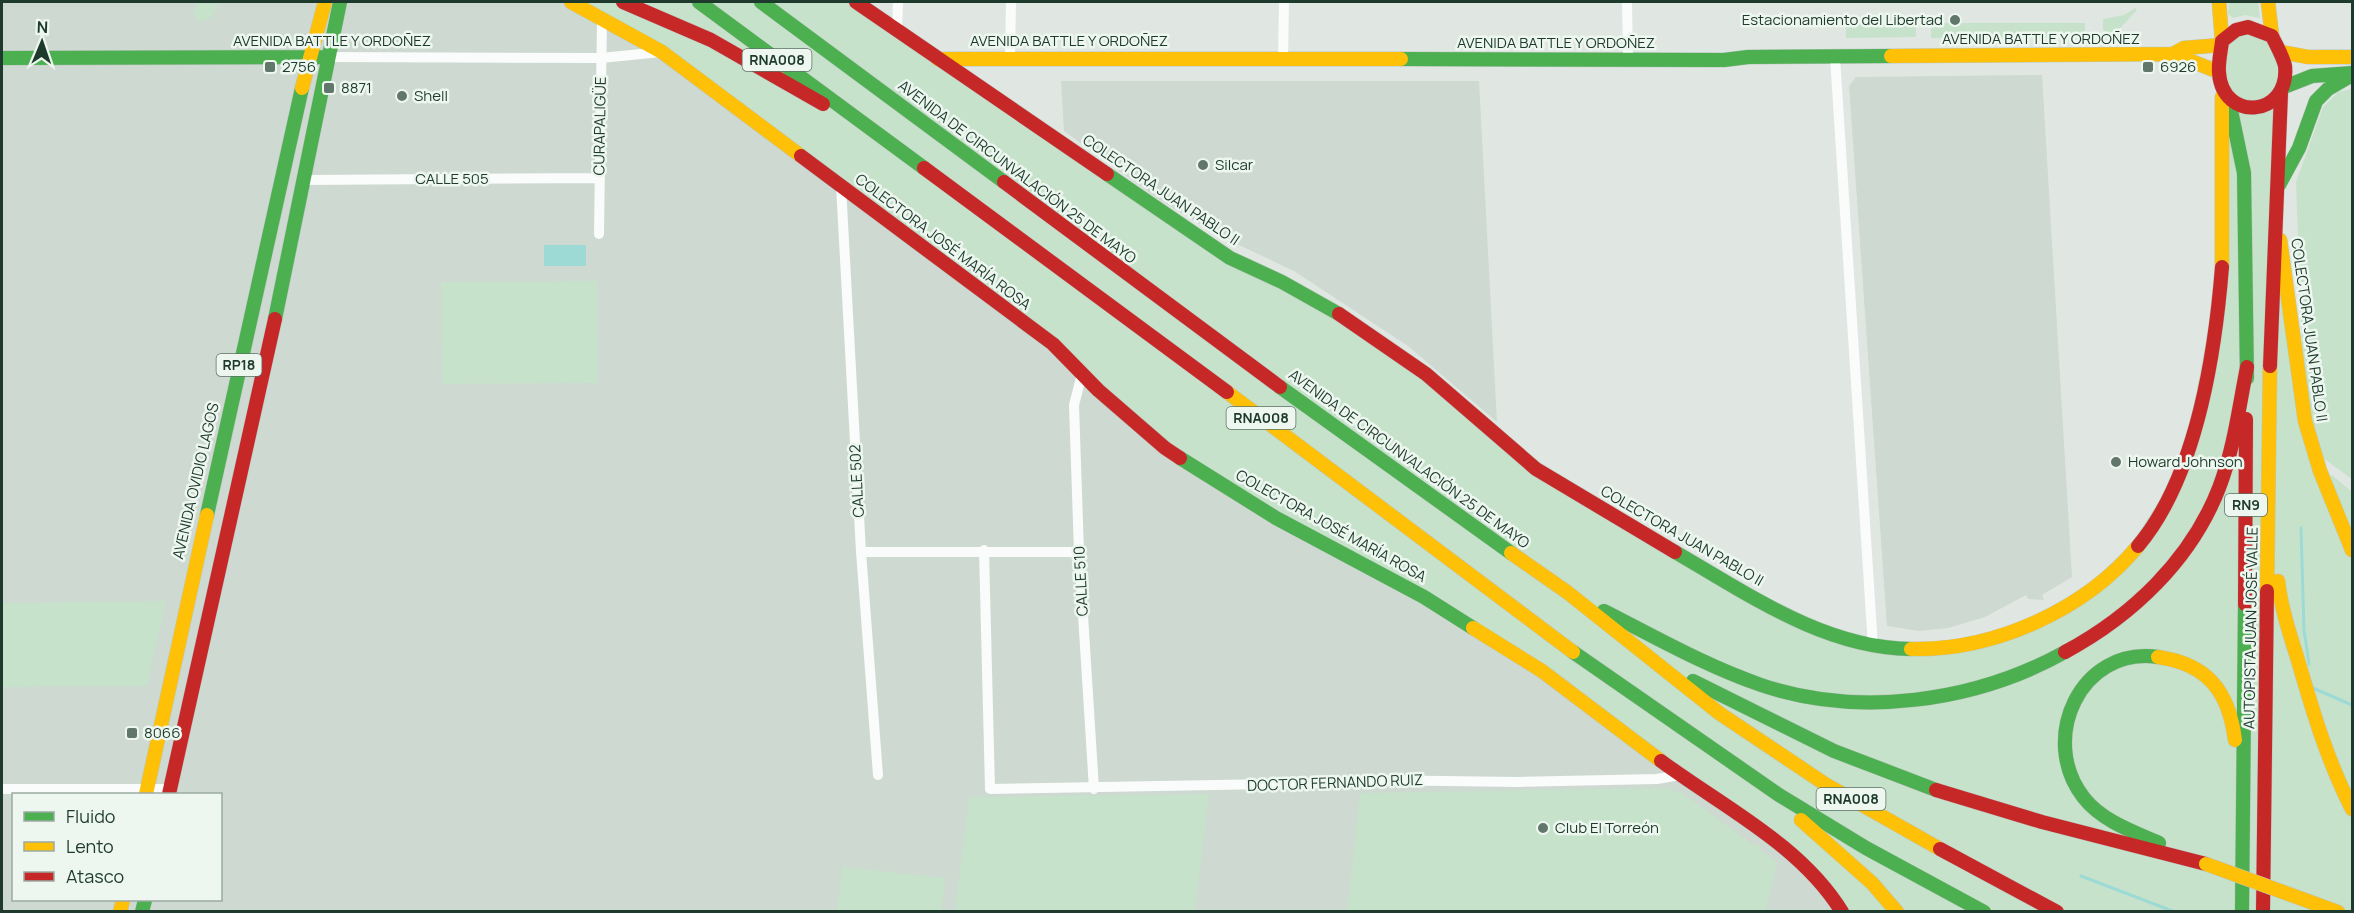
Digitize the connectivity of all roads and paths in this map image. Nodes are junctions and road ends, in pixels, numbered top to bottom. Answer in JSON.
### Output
{"nodes":[{"id":1,"x":325,"y":2,"type":"edge"},
{"id":2,"x":340,"y":2,"type":"edge"},
{"id":3,"x":571,"y":2,"type":"edge"},
{"id":4,"x":623,"y":2,"type":"edge"},
{"id":5,"x":699,"y":2,"type":"edge"},
{"id":6,"x":761,"y":2,"type":"edge"},
{"id":7,"x":769,"y":2,"type":"edge"},
{"id":8,"x":856,"y":2,"type":"edge"},
{"id":9,"x":898,"y":2,"type":"edge"},
{"id":10,"x":1011,"y":2,"type":"edge"},
{"id":11,"x":1284,"y":2,"type":"edge"},
{"id":12,"x":1627,"y":2,"type":"edge"},
{"id":13,"x":2218,"y":2,"type":"edge"},
{"id":14,"x":2268,"y":2,"type":"edge"},
{"id":15,"x":602,"y":19,"type":"junction"},
{"id":16,"x":897,"y":32,"type":"junction"},
{"id":17,"x":805,"y":34,"type":"junction"},
{"id":18,"x":2272,"y":36,"type":"junction"},
{"id":19,"x":2221,"y":43,"type":"junction"},
{"id":20,"x":662,"y":52,"type":"junction"},
{"id":21,"x":2281,"y":52,"type":"junction"},
{"id":22,"x":2173,"y":54,"type":"junction"},
{"id":23,"x":309,"y":57,"type":"junction"},
{"id":24,"x":328,"y":57,"type":"junction"},
{"id":25,"x":1010,"y":57,"type":"junction"},
{"id":26,"x":1835,"y":57,"type":"junction"},
{"id":27,"x":2352,"y":57,"type":"edge"},
{"id":28,"x":2,"y":58,"type":"edge"},
{"id":29,"x":601,"y":58,"type":"junction"},
{"id":30,"x":938,"y":58,"type":"junction"},
{"id":31,"x":1283,"y":58,"type":"junction"},
{"id":32,"x":1628,"y":60,"type":"junction"},
{"id":33,"x":2219,"y":72,"type":"junction"},
{"id":34,"x":2352,"y":74,"type":"edge"},
{"id":35,"x":2282,"y":90,"type":"junction"},
{"id":36,"x":2225,"y":96,"type":"junction"},
{"id":37,"x":856,"y":119,"type":"junction"},
{"id":38,"x":600,"y":178,"type":"junction"},
{"id":39,"x":304,"y":180,"type":"junction"},
{"id":40,"x":841,"y":186,"type":"junction"},
{"id":41,"x":2277,"y":190,"type":"junction"},
{"id":42,"x":2274,"y":216,"type":"junction"},
{"id":43,"x":599,"y":234,"type":"dead end"},
{"id":44,"x":2247,"y":367,"type":"junction"},
{"id":45,"x":1082,"y":374,"type":"junction"},
{"id":46,"x":2270,"y":498,"type":"junction"},
{"id":47,"x":984,"y":550,"type":"junction"},
{"id":48,"x":2352,"y":550,"type":"edge"},
{"id":49,"x":861,"y":552,"type":"junction"},
{"id":50,"x":1079,"y":552,"type":"junction"},
{"id":51,"x":1567,"y":592,"type":"junction"},
{"id":52,"x":1873,"y":647,"type":"junction"},
{"id":53,"x":1660,"y":664,"type":"junction"},
{"id":54,"x":878,"y":775,"type":"dead end"},
{"id":55,"x":1680,"y":775,"type":"junction"},
{"id":56,"x":1754,"y":779,"type":"junction"},
{"id":57,"x":2,"y":789,"type":"edge"},
{"id":58,"x":1094,"y":789,"type":"junction"},
{"id":59,"x":146,"y":792,"type":"edge"},
{"id":60,"x":169,"y":792,"type":"edge"},
{"id":61,"x":2244,"y":798,"type":"junction"},
{"id":62,"x":2352,"y":809,"type":"edge"},
{"id":63,"x":2206,"y":864,"type":"junction"},
{"id":64,"x":2283,"y":892,"type":"junction"},
{"id":65,"x":1842,"y":912,"type":"edge"},
{"id":66,"x":1897,"y":912,"type":"edge"},
{"id":67,"x":1984,"y":912,"type":"edge"},
{"id":68,"x":2057,"y":912,"type":"edge"},
{"id":69,"x":2242,"y":912,"type":"edge"},
{"id":70,"x":2263,"y":912,"type":"edge"},
{"id":71,"x":2324,"y":912,"type":"edge"},
{"id":72,"x":2338,"y":912,"type":"edge"}],
"edges":[{"from":1,"to":23,"type":"main road","name":"AVENIDA OVIDIO LAGOS","number":"RP18"},
{"from":2,"to":24,"type":"main road","number":"RP18"},
{"from":3,"to":15,"type":"main road","name":"COLECTORA JOSÉ MARÍA ROSA"},
{"from":4,"to":37,"type":"main road"},
{"from":5,"to":37,"type":"main road","number":"RNA008"},
{"from":6,"to":17,"type":"main road","name":"AVENIDA DE CIRCUNVALACIÓN 25 DE MAYO","number":"RNA008"},
{"from":7,"to":17,"type":"main road"},
{"from":8,"to":16,"type":"main road","name":"COLECTORA JUAN PABLO II"},
{"from":9,"to":16,"type":"street"},
{"from":10,"to":25,"type":"street"},
{"from":11,"to":31,"type":"street"},
{"from":12,"to":32,"type":"street"},
{"from":13,"to":19,"type":"main road"},
{"from":14,"to":18,"type":"main road"},
{"from":15,"to":20,"type":"main road","name":"COLECTORA JOSÉ MARÍA ROSA"},
{"from":15,"to":29,"type":"street","name":"CURAPALIGÜE"},
{"from":16,"to":30,"type":"main road","name":"COLECTORA JUAN PABLO II"},
{"from":17,"to":51,"type":"main road","name":"AVENIDA DE CIRCUNVALACIÓN 25 DE MAYO","number":"RNA008"},
{"from":18,"to":19,"type":"main road"},
{"from":18,"to":21,"type":"main road"},
{"from":19,"to":22,"type":"main road","name":"AVENIDA BATTLE Y ORDOÑEZ"},
{"from":19,"to":33,"type":"main road"},
{"from":20,"to":29,"type":"street","name":"AVENIDA BATTLE Y ORDOÑEZ"},
{"from":20,"to":40,"type":"main road","name":"COLECTORA JOSÉ MARÍA ROSA"},
{"from":21,"to":27,"type":"main road"},
{"from":21,"to":35,"type":"main road"},
{"from":22,"to":26,"type":"main road","name":"AVENIDA BATTLE Y ORDOÑEZ"},
{"from":22,"to":33,"type":"main road","name":"AVENIDA BATTLE Y ORDOÑEZ"},
{"from":23,"to":24,"type":"main road","name":"AVENIDA BATTLE Y ORDOÑEZ"},
{"from":23,"to":28,"type":"main road","name":"AVENIDA BATTLE Y ORDOÑEZ"},
{"from":23,"to":59,"type":"main road","name":"AVENIDA OVIDIO LAGOS","number":"RP18"},
{"from":24,"to":29,"type":"street","name":"AVENIDA BATTLE Y ORDOÑEZ"},
{"from":24,"to":39,"type":"main road","number":"RP18"},
{"from":25,"to":30,"type":"main road","name":"AVENIDA BATTLE Y ORDOÑEZ"},
{"from":25,"to":31,"type":"main road","name":"AVENIDA BATTLE Y ORDOÑEZ"},
{"from":26,"to":32,"type":"main road","name":"AVENIDA BATTLE Y ORDOÑEZ"},
{"from":26,"to":52,"type":"street"},
{"from":29,"to":38,"type":"street","name":"CURAPALIGÜE"},
{"from":30,"to":52,"type":"main road","name":"COLECTORA JUAN PABLO II"},
{"from":31,"to":32,"type":"main road","name":"AVENIDA BATTLE Y ORDOÑEZ"},
{"from":33,"to":36,"type":"main road"},
{"from":34,"to":35,"type":"main road"},
{"from":34,"to":41,"type":"main road"},
{"from":35,"to":36,"type":"main road"},
{"from":35,"to":41,"type":"main road","name":"AUTOPISTA JUAN JOSÉ VALLE","number":"RN9"},
{"from":36,"to":44,"type":"main road","name":"AUTOPISTA JUAN JOSÉ VALLE","number":"RN9"},
{"from":36,"to":52,"type":"main road","name":"COLECTORA JUAN PABLO II"},
{"from":37,"to":56,"type":"main road","number":"RNA008"},
{"from":38,"to":39,"type":"street","name":"CALLE 505"},
{"from":38,"to":43,"type":"street","name":"CURAPALIGÜE"},
{"from":39,"to":60,"type":"main road","number":"RP18"},
{"from":40,"to":45,"type":"main road","name":"COLECTORA JOSÉ MARÍA ROSA"},
{"from":40,"to":49,"type":"street","name":"CALLE 502"},
{"from":41,"to":42,"type":"main road","name":"AUTOPISTA JUAN JOSÉ VALLE","number":"RN9"},
{"from":42,"to":46,"type":"main road","name":"AUTOPISTA JUAN JOSÉ VALLE","number":"RN9"},
{"from":42,"to":48,"type":"main road","name":"COLECTORA JUAN PABLO II"},
{"from":44,"to":51,"type":"main road"},
{"from":44,"to":61,"type":"main road","name":"AUTOPISTA JUAN JOSÉ VALLE","number":"RN9"},
{"from":45,"to":50,"type":"street","name":"CALLE 510"},
{"from":45,"to":55,"type":"main road","name":"COLECTORA JOSÉ MARÍA ROSA"},
{"from":46,"to":62,"type":"main road"},
{"from":46,"to":70,"type":"main road","name":"AUTOPISTA JUAN JOSÉ VALLE","number":"RN9"},
{"from":47,"to":49,"type":"street"},
{"from":47,"to":50,"type":"street"},
{"from":47,"to":58,"type":"street","name":"DOCTOR FERNANDO RUIZ"},
{"from":49,"to":54,"type":"street","name":"CALLE 502"},
{"from":50,"to":58,"type":"street","name":"CALLE 510"},
{"from":51,"to":53,"type":"main road","name":"AVENIDA DE CIRCUNVALACIÓN 25 DE MAYO","number":"RNA008"},
{"from":53,"to":63,"type":"main road"},
{"from":53,"to":68,"type":"main road","name":"AVENIDA DE CIRCUNVALACIÓN 25 DE MAYO","number":"RNA008"},
{"from":55,"to":58,"type":"street","name":"DOCTOR FERNANDO RUIZ"},
{"from":55,"to":65,"type":"main road","name":"COLECTORA JOSÉ MARÍA ROSA"},
{"from":56,"to":66,"type":"main road"},
{"from":56,"to":67,"type":"main road","number":"RNA008"},
{"from":57,"to":59,"type":"street"},
{"from":59,"to":60,"type":"street"},
{"from":61,"to":63,"type":"main road"},
{"from":61,"to":69,"type":"main road","name":"AUTOPISTA JUAN JOSÉ VALLE","number":"RN9"},
{"from":63,"to":64,"type":"main road","bridge":true},
{"from":64,"to":71,"type":"main road"},
{"from":64,"to":72,"type":"main road"}]}
